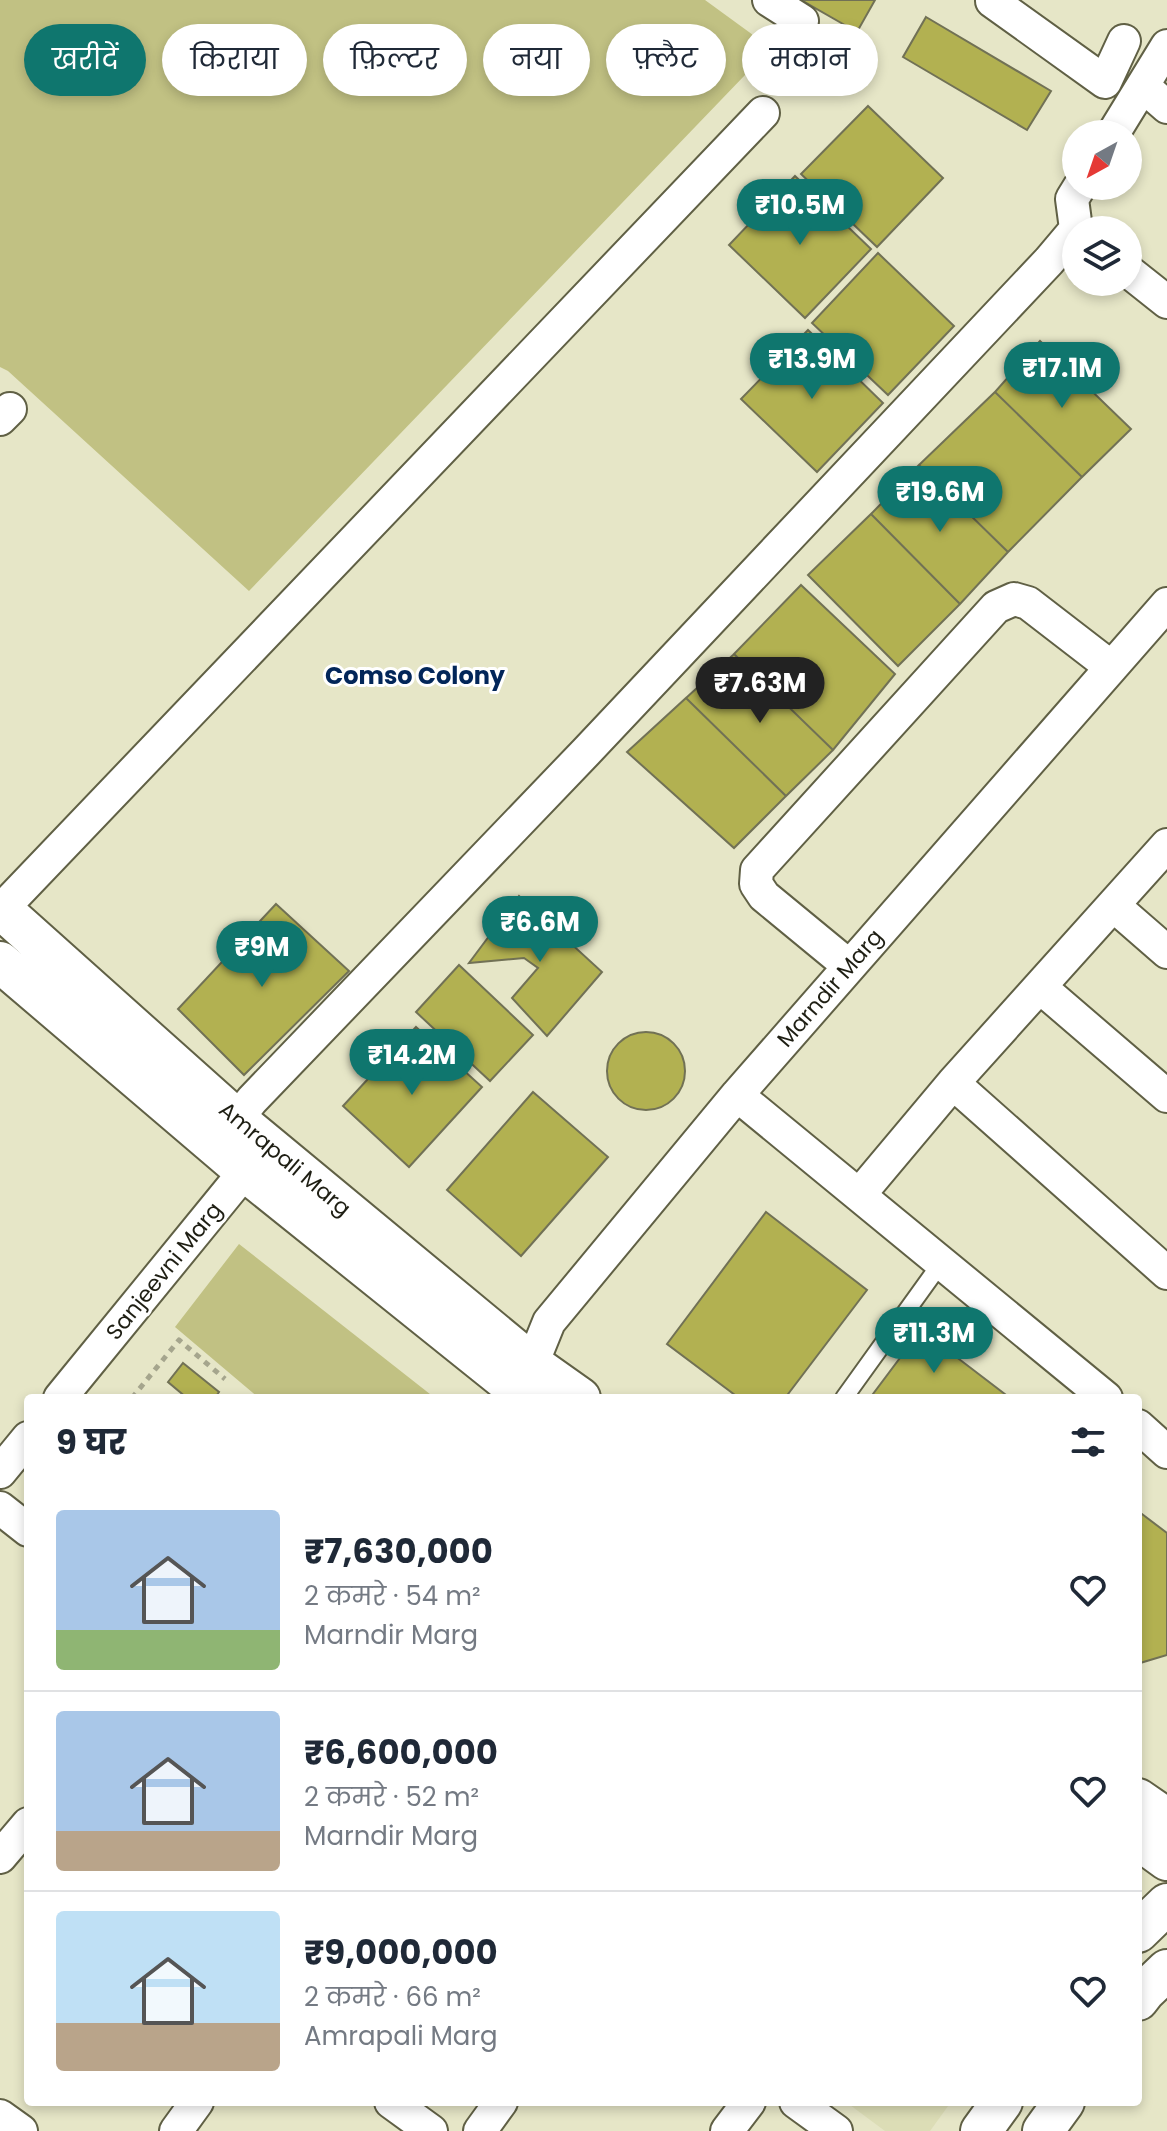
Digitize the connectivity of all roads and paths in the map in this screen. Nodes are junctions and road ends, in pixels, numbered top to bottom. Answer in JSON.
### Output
{"nodes":[{"id":1,"x":769,"y":0,"type":"edge"},
{"id":2,"x":993,"y":0,"type":"edge"},
{"id":3,"x":802,"y":21,"type":"dead end"},
{"id":4,"x":1124,"y":41,"type":"dead end"},
{"id":5,"x":1167,"y":46,"type":"edge"},
{"id":6,"x":1155,"y":96,"type":"edge"},
{"id":7,"x":763,"y":113,"type":"dead end"},
{"id":8,"x":1128,"y":120,"type":"edge"},
{"id":9,"x":1062,"y":246,"type":"edge"},
{"id":10,"x":1142,"y":282,"type":"edge"},
{"id":11,"x":1167,"y":302,"type":"edge"},
{"id":12,"x":1167,"y":604,"type":"edge"},
{"id":13,"x":1111,"y":667,"type":"junction"},
{"id":14,"x":1167,"y":845,"type":"edge"},
{"id":15,"x":1113,"y":905,"type":"junction"},
{"id":16,"x":1,"y":909,"type":"edge"},
{"id":17,"x":1167,"y":952,"type":"edge"},
{"id":18,"x":0,"y":962,"type":"edge"},
{"id":19,"x":849,"y":966,"type":"junction"},
{"id":20,"x":1040,"y":987,"type":"junction"},
{"id":21,"x":953,"y":1083,"type":"junction"},
{"id":22,"x":737,"y":1095,"type":"junction"},
{"id":23,"x":1167,"y":1096,"type":"edge"},
{"id":24,"x":225,"y":1132,"type":"junction"},
{"id":25,"x":256,"y":1158,"type":"junction"},
{"id":26,"x":859,"y":1195,"type":"junction"},
{"id":27,"x":941,"y":1263,"type":"junction"},
{"id":28,"x":1167,"y":1273,"type":"edge"},
{"id":29,"x":225,"y":1379,"type":"dead end"},
{"id":30,"x":525,"y":1383,"type":"edge"},
{"id":31,"x":63,"y":1394,"type":"edge"},
{"id":32,"x":135,"y":1394,"type":"edge"},
{"id":33,"x":565,"y":1394,"type":"edge"},
{"id":34,"x":847,"y":1394,"type":"edge"},
{"id":35,"x":1101,"y":1394,"type":"edge"},
{"id":36,"x":1142,"y":1430,"type":"edge"},
{"id":37,"x":24,"y":1443,"type":"edge"},
{"id":38,"x":1167,"y":1452,"type":"edge"},
{"id":39,"x":0,"y":1472,"type":"edge"},
{"id":40,"x":0,"y":1508,"type":"edge"},
{"id":41,"x":24,"y":1527,"type":"edge"},
{"id":42,"x":1142,"y":1802,"type":"edge"},
{"id":43,"x":1167,"y":1819,"type":"edge"},
{"id":44,"x":24,"y":1831,"type":"edge"},
{"id":45,"x":1142,"y":1842,"type":"edge"},
{"id":46,"x":0,"y":1857,"type":"edge"},
{"id":47,"x":1167,"y":1860,"type":"edge"},
{"id":48,"x":1167,"y":1904,"type":"edge"},
{"id":49,"x":1142,"y":1928,"type":"edge"},
{"id":50,"x":194,"y":2106,"type":"edge"},
{"id":51,"x":397,"y":2106,"type":"edge"},
{"id":52,"x":498,"y":2106,"type":"edge"},
{"id":53,"x":746,"y":2106,"type":"edge"},
{"id":54,"x":802,"y":2106,"type":"edge"},
{"id":55,"x":999,"y":2106,"type":"edge"},
{"id":56,"x":1061,"y":2106,"type":"edge"},
{"id":57,"x":0,"y":2116,"type":"edge"},
{"id":58,"x":21,"y":2131,"type":"edge"},
{"id":59,"x":176,"y":2131,"type":"edge"},
{"id":60,"x":431,"y":2131,"type":"edge"},
{"id":61,"x":480,"y":2131,"type":"edge"},
{"id":62,"x":727,"y":2131,"type":"edge"},
{"id":63,"x":836,"y":2131,"type":"edge"},
{"id":64,"x":981,"y":2131,"type":"edge"},
{"id":65,"x":1043,"y":2131,"type":"edge"}],
"edges":[{"from":1,"to":3,"type":"street"},
{"from":2,"to":4,"type":"street"},
{"from":5,"to":6,"type":"street"},
{"from":6,"to":8,"type":"street"},
{"from":7,"to":16,"type":"street"},
{"from":9,"to":24,"type":"street"},
{"from":10,"to":11,"type":"street"},
{"from":12,"to":13,"type":"street","name":"Marndir Marg"},
{"from":13,"to":19,"type":"street","name":"Marndir Marg"},
{"from":13,"to":19,"type":"street"},
{"from":14,"to":15,"type":"street"},
{"from":15,"to":17,"type":"street"},
{"from":15,"to":20,"type":"street"},
{"from":16,"to":24,"type":"street","name":"Amrapali Marg"},
{"from":18,"to":24,"type":"street","name":"Amrapali Marg"},
{"from":19,"to":22,"type":"street","name":"Marndir Marg"},
{"from":20,"to":21,"type":"street"},
{"from":20,"to":23,"type":"street"},
{"from":21,"to":26,"type":"street"},
{"from":21,"to":28,"type":"street"},
{"from":22,"to":26,"type":"street"},
{"from":22,"to":30,"type":"street","name":"Marndir Marg"},
{"from":24,"to":25,"type":"street","name":"Amrapali Marg"},
{"from":25,"to":30,"type":"street","name":"Amrapali Marg"},
{"from":25,"to":31,"type":"street","name":"Sanjeevni Marg"},
{"from":26,"to":27,"type":"street"},
{"from":27,"to":34,"type":"lane"},
{"from":27,"to":35,"type":"street"},
{"from":29,"to":32,"type":"path"},
{"from":30,"to":33,"type":"street","name":"Amrapali Marg"},
{"from":36,"to":38,"type":"street"},
{"from":37,"to":39,"type":"street"},
{"from":40,"to":41,"type":"street"},
{"from":42,"to":43,"type":"street"},
{"from":44,"to":46,"type":"street"},
{"from":45,"to":47,"type":"street"},
{"from":48,"to":49,"type":"street"},
{"from":50,"to":59,"type":"street"},
{"from":51,"to":60,"type":"street"},
{"from":52,"to":61,"type":"street"},
{"from":53,"to":62,"type":"street"},
{"from":54,"to":63,"type":"street"},
{"from":55,"to":64,"type":"street"},
{"from":56,"to":65,"type":"street"},
{"from":57,"to":58,"type":"street"}]}
